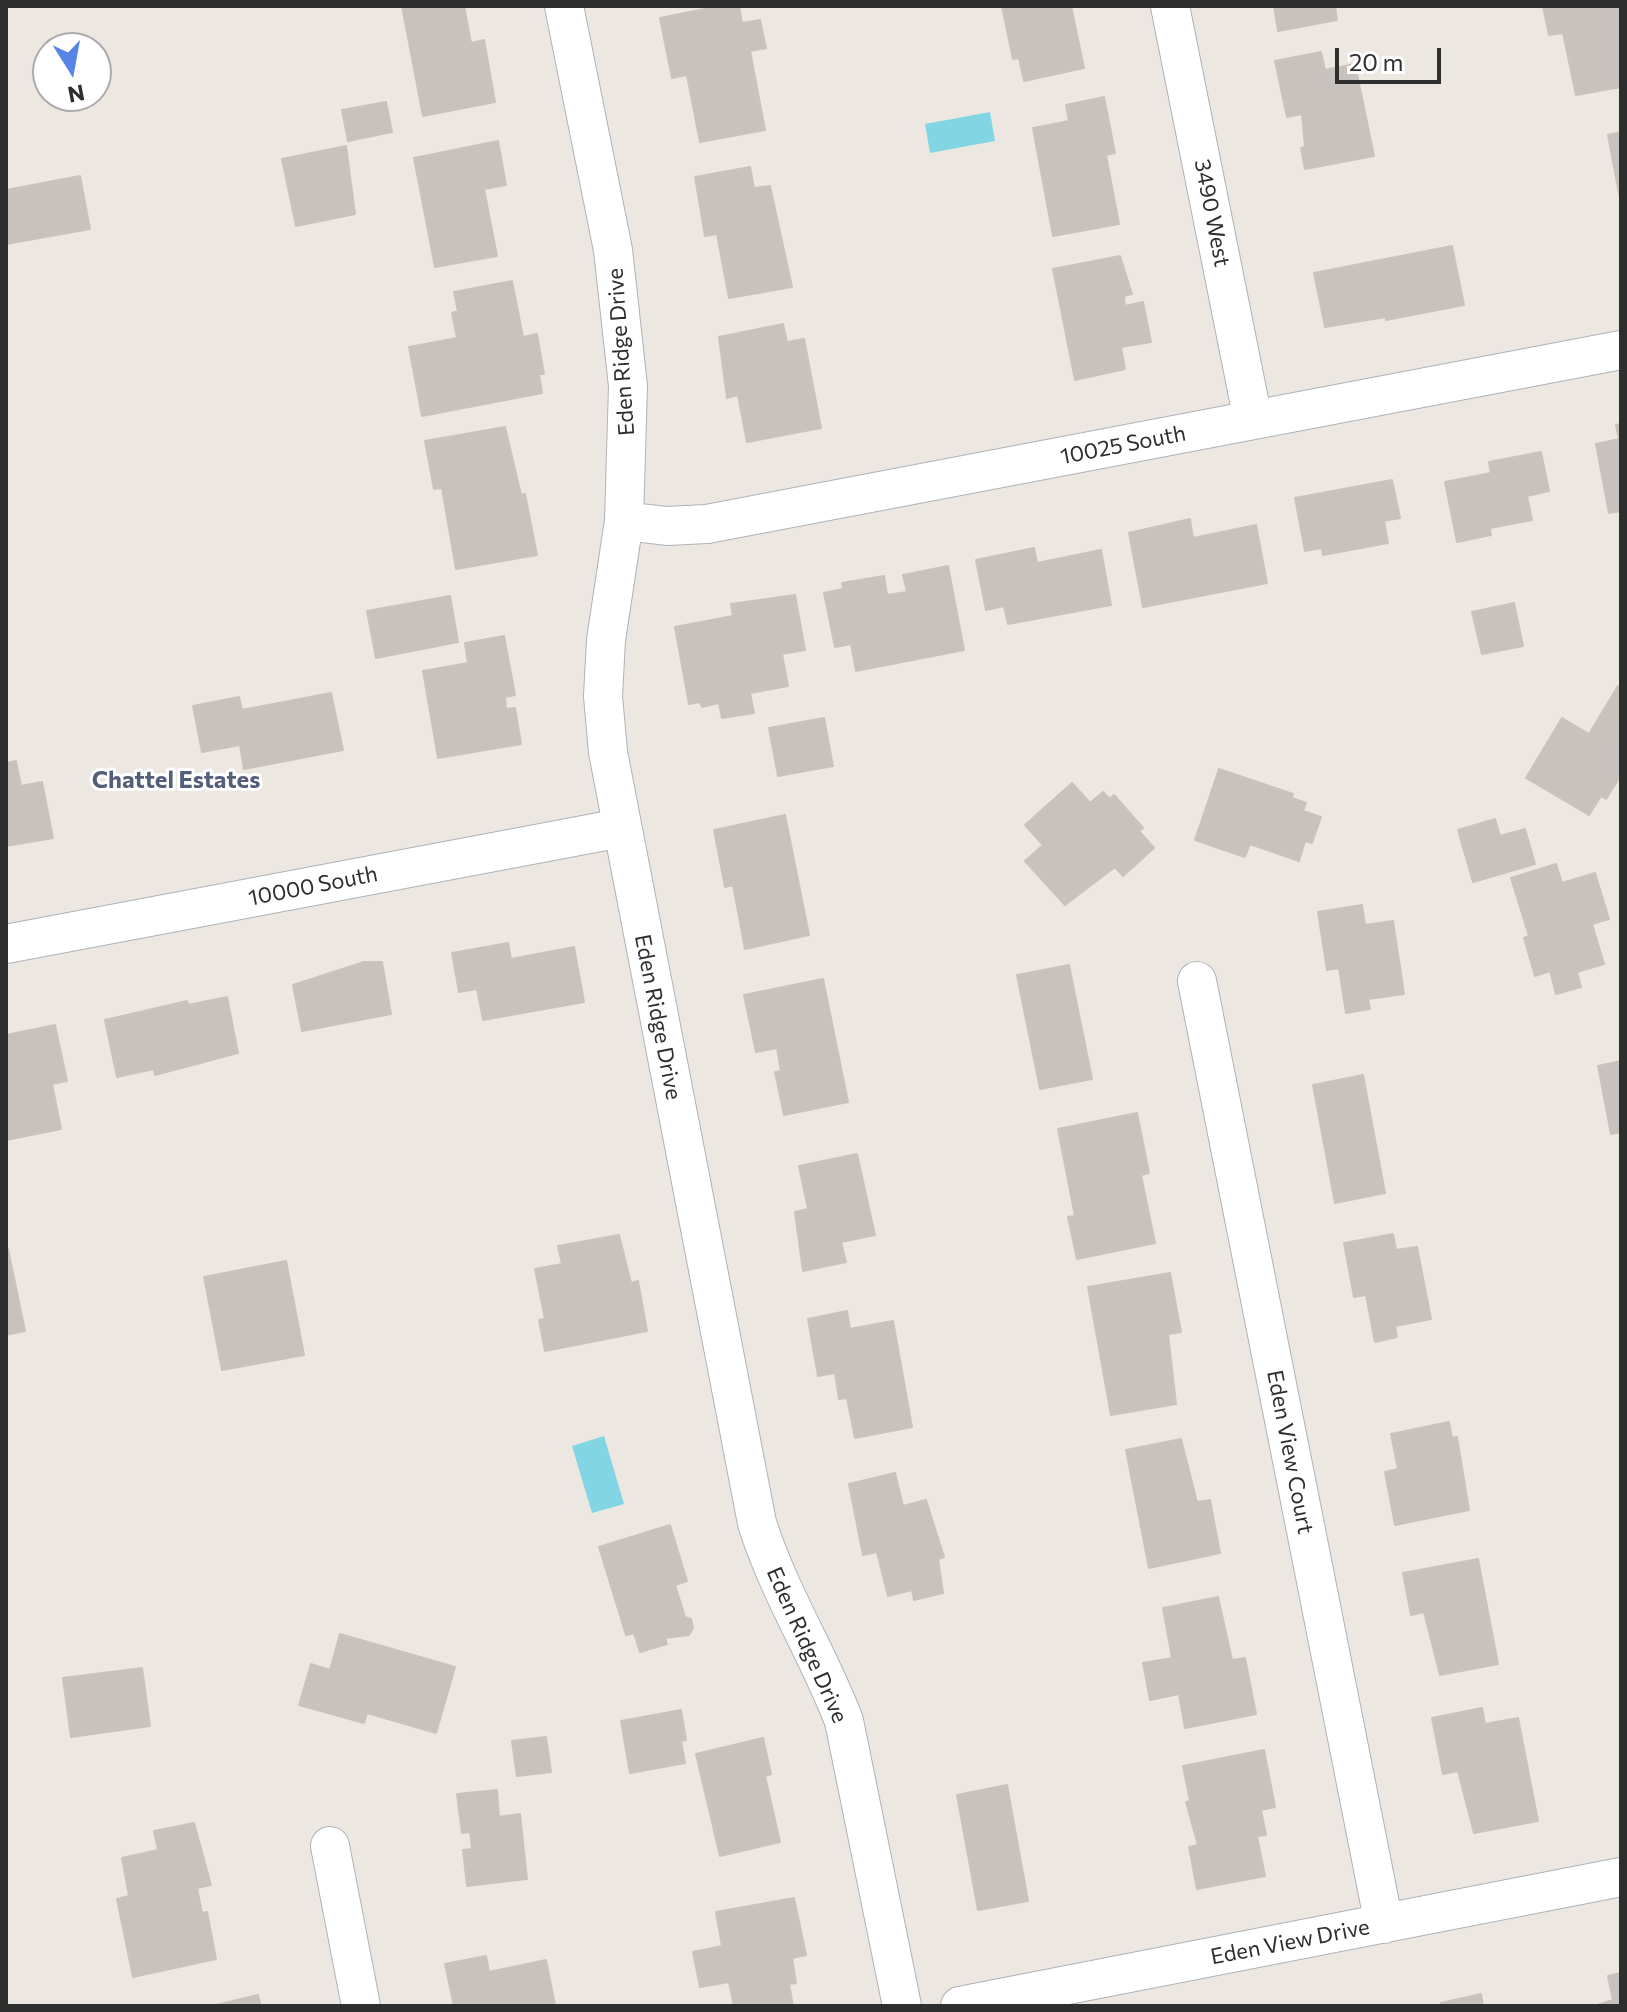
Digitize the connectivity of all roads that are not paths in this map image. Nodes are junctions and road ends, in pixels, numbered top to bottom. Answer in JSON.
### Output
{"nodes":[{"id":1,"x":564,"y":6,"type":"edge"},
{"id":2,"x":1170,"y":6,"type":"edge"},
{"id":3,"x":1621,"y":350,"type":"edge"},
{"id":4,"x":1253,"y":420,"type":"junction"},
{"id":5,"x":624,"y":521,"type":"junction"},
{"id":6,"x":621,"y":828,"type":"junction"},
{"id":7,"x":6,"y":944,"type":"edge"},
{"id":8,"x":1197,"y":981,"type":"dead end"},
{"id":9,"x":330,"y":1846,"type":"dead end"},
{"id":10,"x":1621,"y":1877,"type":"edge"},
{"id":11,"x":1384,"y":1924,"type":"junction"},
{"id":12,"x":361,"y":2006,"type":"edge"},
{"id":13,"x":902,"y":2006,"type":"edge"},
{"id":14,"x":960,"y":2006,"type":"edge"}],
"edges":[{"from":1,"to":5,"type":"street","name":"Eden Ridge Drive"},
{"from":2,"to":4,"type":"street","name":"3490 West"},
{"from":3,"to":4,"type":"street","name":"10025 South"},
{"from":4,"to":5,"type":"street","name":"10025 South"},
{"from":5,"to":6,"type":"street","name":"Eden Ridge Drive"},
{"from":6,"to":7,"type":"street","name":"10000 South"},
{"from":6,"to":13,"type":"street","name":"Eden Ridge Drive"},
{"from":8,"to":11,"type":"street","name":"Eden View Court"},
{"from":9,"to":12,"type":"street"},
{"from":10,"to":11,"type":"street","name":"Eden View Drive"},
{"from":11,"to":14,"type":"street","name":"Eden View Drive"}]}
